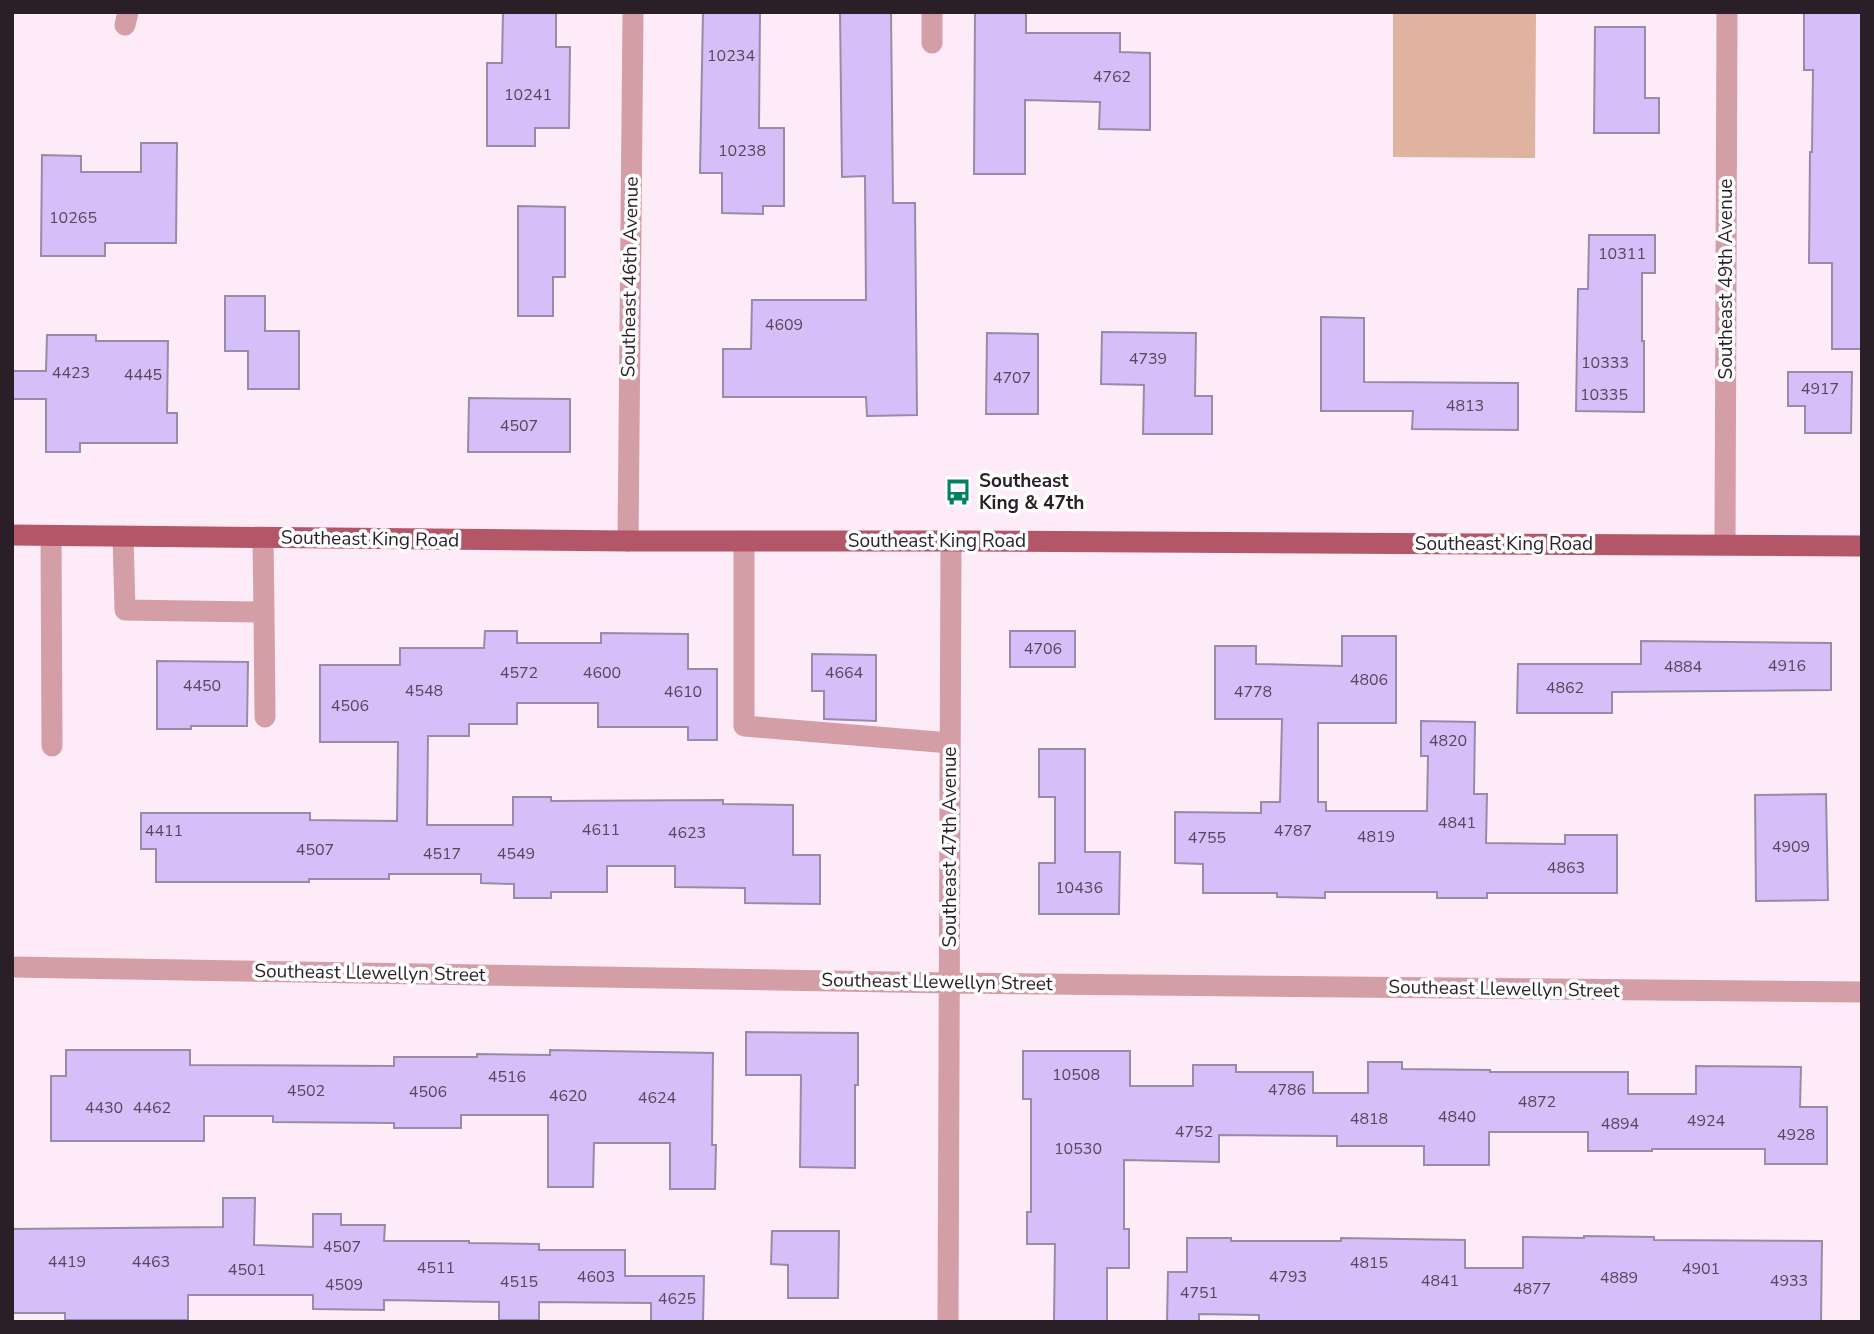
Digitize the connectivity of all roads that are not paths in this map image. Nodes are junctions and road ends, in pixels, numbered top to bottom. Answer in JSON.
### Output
{"nodes":[{"id":1,"x":633,"y":12,"type":"edge"},
{"id":2,"x":932,"y":12,"type":"edge"},
{"id":3,"x":1727,"y":12,"type":"edge"},
{"id":4,"x":932,"y":43,"type":"dead end"},
{"id":5,"x":12,"y":535,"type":"edge"},
{"id":6,"x":51,"y":536,"type":"junction"},
{"id":7,"x":123,"y":536,"type":"junction"},
{"id":8,"x":263,"y":537,"type":"junction"},
{"id":9,"x":628,"y":541,"type":"junction"},
{"id":10,"x":744,"y":541,"type":"junction"},
{"id":11,"x":951,"y":541,"type":"junction"},
{"id":12,"x":1725,"y":545,"type":"junction"},
{"id":13,"x":1862,"y":546,"type":"edge"},
{"id":14,"x":264,"y":612,"type":"junction"},
{"id":15,"x":265,"y":717,"type":"dead end"},
{"id":16,"x":950,"y":743,"type":"junction"},
{"id":17,"x":52,"y":746,"type":"dead end"},
{"id":18,"x":12,"y":967,"type":"edge"},
{"id":19,"x":949,"y":983,"type":"junction"},
{"id":20,"x":1862,"y":992,"type":"edge"},
{"id":21,"x":948,"y":1322,"type":"edge"}],
"edges":[{"from":1,"to":9,"type":"street","name":"Southeast 46th Avenue"},
{"from":2,"to":4,"type":"street"},
{"from":3,"to":12,"type":"street","name":"Southeast 49th Avenue"},
{"from":5,"to":6,"type":"main road","name":"Southeast King Road"},
{"from":6,"to":7,"type":"main road","name":"Southeast King Road"},
{"from":6,"to":17,"type":"street"},
{"from":7,"to":8,"type":"main road","name":"Southeast King Road"},
{"from":7,"to":14,"type":"street"},
{"from":8,"to":9,"type":"main road","name":"Southeast King Road"},
{"from":8,"to":14,"type":"street"},
{"from":9,"to":10,"type":"main road","name":"Southeast King Road"},
{"from":10,"to":11,"type":"main road","name":"Southeast King Road"},
{"from":10,"to":16,"type":"street"},
{"from":11,"to":12,"type":"main road","name":"Southeast King Road"},
{"from":11,"to":16,"type":"street","name":"Southeast 47th Avenue"},
{"from":12,"to":13,"type":"main road","name":"Southeast King Road"},
{"from":14,"to":15,"type":"street"},
{"from":16,"to":19,"type":"street","name":"Southeast 47th Avenue"},
{"from":18,"to":19,"type":"street","name":"Southeast Llewellyn Street"},
{"from":19,"to":20,"type":"street","name":"Southeast Llewellyn Street"},
{"from":19,"to":21,"type":"street","name":"Southeast 47th Avenue"}]}
